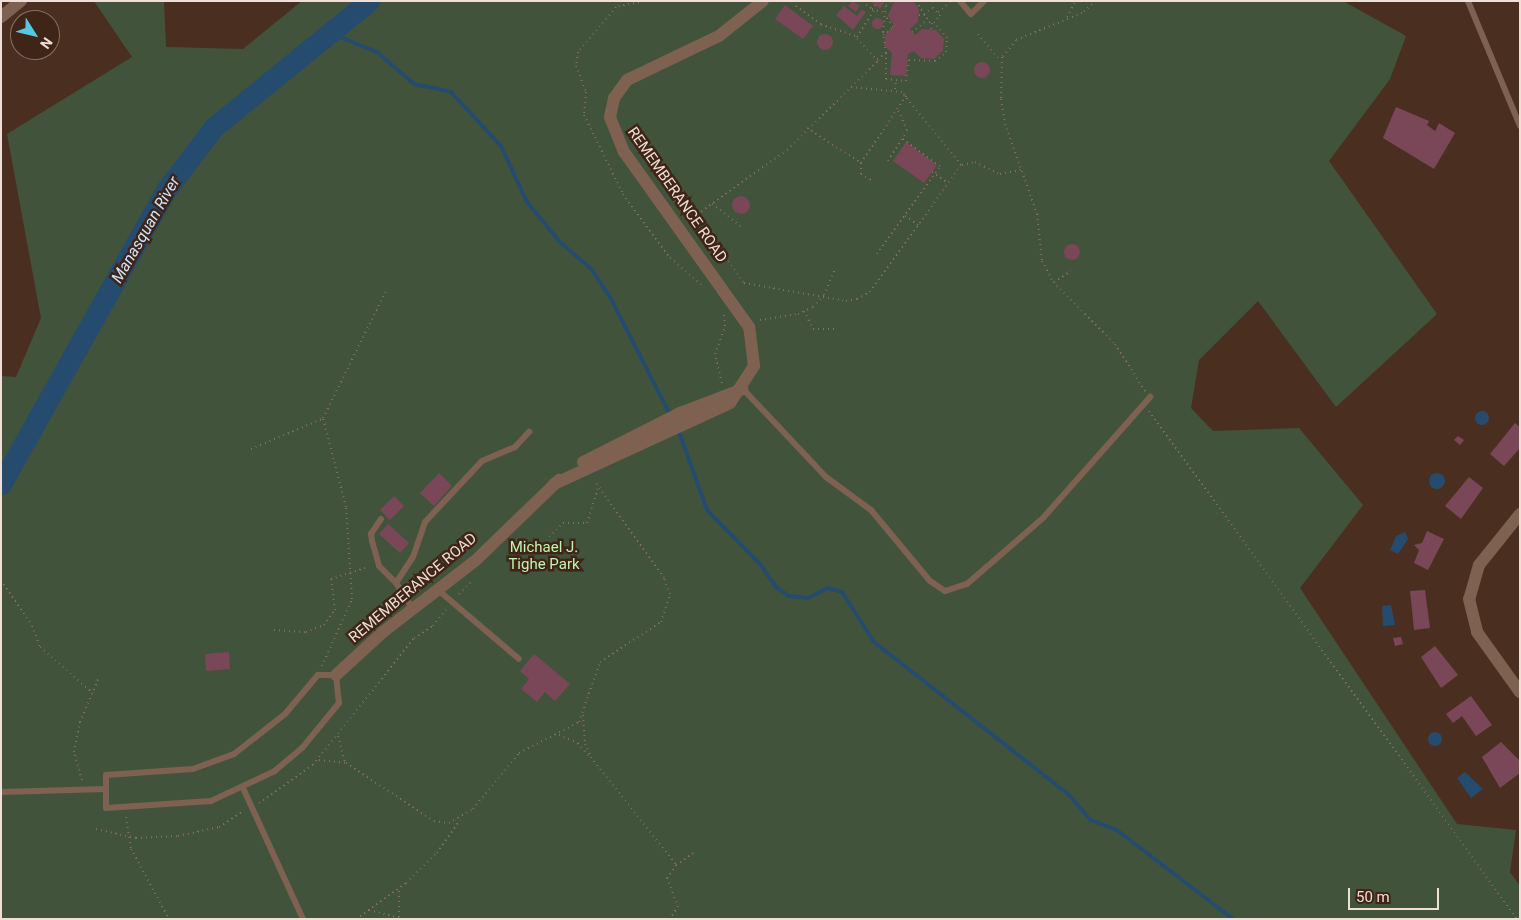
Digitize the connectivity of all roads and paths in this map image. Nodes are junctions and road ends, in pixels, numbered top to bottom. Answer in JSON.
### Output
{"nodes":[{"id":1,"x":21,"y":1,"type":"edge"},
{"id":2,"x":763,"y":1,"type":"edge"},
{"id":3,"x":868,"y":1,"type":"edge"},
{"id":4,"x":891,"y":1,"type":"edge"},
{"id":5,"x":916,"y":1,"type":"edge"},
{"id":6,"x":960,"y":1,"type":"edge"},
{"id":7,"x":984,"y":1,"type":"edge"},
{"id":8,"x":1075,"y":1,"type":"edge"},
{"id":9,"x":1096,"y":1,"type":"edge"},
{"id":10,"x":1468,"y":1,"type":"edge"},
{"id":11,"x":950,"y":2,"type":"edge"},
{"id":12,"x":793,"y":4,"type":"dead end"},
{"id":13,"x":875,"y":5,"type":"dead end"},
{"id":14,"x":873,"y":9,"type":"junction"},
{"id":15,"x":925,"y":12,"type":"junction"},
{"id":16,"x":938,"y":12,"type":"junction"},
{"id":17,"x":885,"y":15,"type":"junction"},
{"id":18,"x":919,"y":15,"type":"dead end"},
{"id":19,"x":925,"y":16,"type":"junction"},
{"id":20,"x":1,"y":17,"type":"edge"},
{"id":21,"x":1067,"y":18,"type":"junction"},
{"id":22,"x":927,"y":20,"type":"junction"},
{"id":23,"x":933,"y":23,"type":"junction"},
{"id":24,"x":931,"y":29,"type":"dead end"},
{"id":25,"x":912,"y":32,"type":"dead end"},
{"id":26,"x":978,"y":34,"type":"dead end"},
{"id":27,"x":883,"y":35,"type":"junction"},
{"id":28,"x":856,"y":38,"type":"junction"},
{"id":29,"x":886,"y":54,"type":"junction"},
{"id":30,"x":877,"y":60,"type":"junction"},
{"id":31,"x":1001,"y":61,"type":"junction"},
{"id":32,"x":896,"y":80,"type":"junction"},
{"id":33,"x":850,"y":87,"type":"junction"},
{"id":34,"x":895,"y":89,"type":"junction"},
{"id":35,"x":906,"y":96,"type":"junction"},
{"id":36,"x":898,"y":110,"type":"junction"},
{"id":37,"x":1520,"y":126,"type":"edge"},
{"id":38,"x":806,"y":127,"type":"junction"},
{"id":39,"x":903,"y":139,"type":"junction"},
{"id":40,"x":644,"y":143,"type":"dead end"},
{"id":41,"x":888,"y":161,"type":"dead end"},
{"id":42,"x":861,"y":163,"type":"junction"},
{"id":43,"x":961,"y":165,"type":"junction"},
{"id":44,"x":1020,"y":170,"type":"junction"},
{"id":45,"x":934,"y":172,"type":"junction"},
{"id":46,"x":871,"y":180,"type":"dead end"},
{"id":47,"x":948,"y":183,"type":"junction"},
{"id":48,"x":712,"y":204,"type":"junction"},
{"id":49,"x":696,"y":216,"type":"junction"},
{"id":50,"x":905,"y":216,"type":"junction"},
{"id":51,"x":918,"y":225,"type":"junction"},
{"id":52,"x":679,"y":227,"type":"junction"},
{"id":53,"x":743,"y":228,"type":"dead end"},
{"id":54,"x":877,"y":254,"type":"dead end"},
{"id":55,"x":835,"y":269,"type":"dead end"},
{"id":56,"x":1070,"y":271,"type":"dead end"},
{"id":57,"x":1054,"y":282,"type":"junction"},
{"id":58,"x":386,"y":291,"type":"dead end"},
{"id":59,"x":824,"y":295,"type":"junction"},
{"id":60,"x":804,"y":311,"type":"junction"},
{"id":61,"x":746,"y":322,"type":"junction"},
{"id":62,"x":834,"y":328,"type":"dead end"},
{"id":63,"x":743,"y":389,"type":"junction"},
{"id":64,"x":1150,"y":396,"type":"junction"},
{"id":65,"x":323,"y":418,"type":"junction"},
{"id":66,"x":665,"y":427,"type":"junction"},
{"id":67,"x":529,"y":432,"type":"dead end"},
{"id":68,"x":251,"y":449,"type":"dead end"},
{"id":69,"x":583,"y":469,"type":"junction"},
{"id":70,"x":554,"y":484,"type":"junction"},
{"id":71,"x":598,"y":486,"type":"junction"},
{"id":72,"x":1520,"y":514,"type":"edge"},
{"id":73,"x":381,"y":519,"type":"dead end"},
{"id":74,"x":549,"y":537,"type":"dead end"},
{"id":75,"x":379,"y":566,"type":"junction"},
{"id":76,"x":349,"y":571,"type":"junction"},
{"id":77,"x":474,"y":578,"type":"dead end"},
{"id":78,"x":1,"y":580,"type":"edge"},
{"id":79,"x":396,"y":583,"type":"junction"},
{"id":80,"x":438,"y":590,"type":"junction"},
{"id":81,"x":451,"y":603,"type":"junction"},
{"id":82,"x":413,"y":610,"type":"junction"},
{"id":83,"x":274,"y":630,"type":"dead end"},
{"id":84,"x":519,"y":659,"type":"dead end"},
{"id":85,"x":318,"y":675,"type":"junction"},
{"id":86,"x":336,"y":675,"type":"junction"},
{"id":87,"x":99,"y":677,"type":"dead end"},
{"id":88,"x":1520,"y":692,"type":"edge"},
{"id":89,"x":93,"y":693,"type":"junction"},
{"id":90,"x":583,"y":714,"type":"junction"},
{"id":91,"x":558,"y":734,"type":"junction"},
{"id":92,"x":338,"y":736,"type":"junction"},
{"id":93,"x":591,"y":758,"type":"junction"},
{"id":94,"x":318,"y":760,"type":"junction"},
{"id":95,"x":346,"y":763,"type":"junction"},
{"id":96,"x":243,"y":788,"type":"junction"},
{"id":97,"x":106,"y":789,"type":"junction"},
{"id":98,"x":89,"y":790,"type":"junction"},
{"id":99,"x":1,"y":792,"type":"edge"},
{"id":100,"x":253,"y":806,"type":"junction"},
{"id":101,"x":125,"y":808,"type":"junction"},
{"id":102,"x":460,"y":820,"type":"junction"},
{"id":103,"x":96,"y":829,"type":"dead end"},
{"id":104,"x":127,"y":836,"type":"junction"},
{"id":105,"x":693,"y":852,"type":"dead end"},
{"id":106,"x":676,"y":865,"type":"junction"},
{"id":107,"x":399,"y":888,"type":"junction"},
{"id":108,"x":369,"y":910,"type":"junction"},
{"id":109,"x":399,"y":917,"type":"junction"},
{"id":110,"x":169,"y":919,"type":"edge"},
{"id":111,"x":303,"y":919,"type":"edge"},
{"id":112,"x":356,"y":919,"type":"edge"},
{"id":113,"x":403,"y":919,"type":"edge"},
{"id":114,"x":670,"y":919,"type":"edge"},
{"id":115,"x":1517,"y":919,"type":"edge"}],
"edges":[{"from":1,"to":20,"type":"street"},
{"from":2,"to":52,"type":"street","name":"REMEMBERANCE ROAD"},
{"from":3,"to":14,"type":"path"},
{"from":4,"to":17,"type":"path"},
{"from":5,"to":15,"type":"path"},
{"from":6,"to":7,"type":"lane"},
{"from":8,"to":21,"type":"path"},
{"from":9,"to":21,"type":"path"},
{"from":10,"to":37,"type":"lane"},
{"from":11,"to":16,"type":"path"},
{"from":12,"to":28,"type":"path"},
{"from":13,"to":14,"type":"path"},
{"from":14,"to":17,"type":"path"},
{"from":14,"to":28,"type":"path"},
{"from":15,"to":16,"type":"path"},
{"from":15,"to":19,"type":"path"},
{"from":16,"to":23,"type":"path"},
{"from":17,"to":27,"type":"path"},
{"from":17,"to":27,"type":"path"},
{"from":18,"to":19,"type":"path"},
{"from":19,"to":22,"type":"path"},
{"from":21,"to":31,"type":"path"},
{"from":22,"to":23,"type":"path"},
{"from":22,"to":25,"type":"path"},
{"from":23,"to":24,"type":"path"},
{"from":23,"to":32,"type":"path"},
{"from":26,"to":31,"type":"path"},
{"from":27,"to":29,"type":"path"},
{"from":28,"to":30,"type":"path"},
{"from":29,"to":30,"type":"path"},
{"from":29,"to":32,"type":"path"},
{"from":30,"to":33,"type":"path"},
{"from":31,"to":44,"type":"path"},
{"from":32,"to":34,"type":"path"},
{"from":33,"to":34,"type":"path"},
{"from":33,"to":38,"type":"path"},
{"from":34,"to":35,"type":"path"},
{"from":35,"to":36,"type":"path"},
{"from":35,"to":43,"type":"path"},
{"from":36,"to":39,"type":"path"},
{"from":36,"to":42,"type":"path"},
{"from":38,"to":42,"type":"path"},
{"from":38,"to":48,"type":"path"},
{"from":39,"to":41,"type":"path"},
{"from":39,"to":45,"type":"path"},
{"from":40,"to":49,"type":"path"},
{"from":42,"to":46,"type":"path"},
{"from":43,"to":44,"type":"path"},
{"from":43,"to":47,"type":"path"},
{"from":44,"to":57,"type":"path"},
{"from":45,"to":47,"type":"path"},
{"from":45,"to":50,"type":"path"},
{"from":47,"to":51,"type":"path"},
{"from":48,"to":49,"type":"path"},
{"from":48,"to":53,"type":"path"},
{"from":49,"to":52,"type":"path"},
{"from":49,"to":59,"type":"path"},
{"from":50,"to":51,"type":"path"},
{"from":50,"to":54,"type":"path"},
{"from":51,"to":59,"type":"path"},
{"from":52,"to":61,"type":"street","name":"REMEMBERANCE ROAD"},
{"from":55,"to":59,"type":"path"},
{"from":56,"to":57,"type":"path"},
{"from":57,"to":64,"type":"path"},
{"from":58,"to":65,"type":"path"},
{"from":59,"to":60,"type":"path"},
{"from":60,"to":61,"type":"path"},
{"from":60,"to":62,"type":"path"},
{"from":61,"to":63,"type":"street","name":"REMEMBERANCE ROAD"},
{"from":63,"to":64,"type":"lane"},
{"from":63,"to":66,"type":"street","name":"REMEMBERANCE ROAD"},
{"from":64,"to":115,"type":"path"},
{"from":65,"to":68,"type":"path"},
{"from":65,"to":76,"type":"path"},
{"from":66,"to":69,"type":"street","name":"REMEMBERANCE ROAD"},
{"from":66,"to":70,"type":"street","name":"REMEMBERANCE ROAD"},
{"from":67,"to":79,"type":"lane"},
{"from":69,"to":70,"type":"street","name":"REMEMBERANCE ROAD"},
{"from":69,"to":71,"type":"path"},
{"from":70,"to":80,"type":"street","name":"REMEMBERANCE ROAD"},
{"from":71,"to":74,"type":"path"},
{"from":71,"to":90,"type":"path"},
{"from":72,"to":88,"type":"street"},
{"from":73,"to":75,"type":"lane"},
{"from":75,"to":76,"type":"path"},
{"from":75,"to":79,"type":"lane"},
{"from":76,"to":83,"type":"path"},
{"from":76,"to":85,"type":"path"},
{"from":77,"to":81,"type":"path"},
{"from":78,"to":89,"type":"path"},
{"from":79,"to":82,"type":"lane"},
{"from":80,"to":81,"type":"lane"},
{"from":80,"to":82,"type":"street","name":"REMEMBERANCE ROAD"},
{"from":81,"to":84,"type":"lane"},
{"from":81,"to":92,"type":"path"},
{"from":82,"to":86,"type":"street","name":"REMEMBERANCE ROAD"},
{"from":85,"to":86,"type":"lane"},
{"from":85,"to":97,"type":"lane"},
{"from":86,"to":96,"type":"lane"},
{"from":87,"to":89,"type":"path"},
{"from":89,"to":98,"type":"path"},
{"from":90,"to":91,"type":"path"},
{"from":90,"to":93,"type":"path"},
{"from":91,"to":93,"type":"path"},
{"from":91,"to":102,"type":"path"},
{"from":92,"to":94,"type":"path"},
{"from":92,"to":95,"type":"path"},
{"from":93,"to":106,"type":"path"},
{"from":94,"to":95,"type":"path"},
{"from":94,"to":100,"type":"path"},
{"from":95,"to":102,"type":"path"},
{"from":96,"to":100,"type":"lane"},
{"from":96,"to":101,"type":"lane"},
{"from":97,"to":98,"type":"lane"},
{"from":97,"to":101,"type":"lane"},
{"from":98,"to":99,"type":"lane"},
{"from":100,"to":104,"type":"path"},
{"from":100,"to":111,"type":"lane"},
{"from":101,"to":104,"type":"path"},
{"from":102,"to":107,"type":"path"},
{"from":103,"to":104,"type":"path"},
{"from":104,"to":110,"type":"path"},
{"from":105,"to":106,"type":"path"},
{"from":106,"to":114,"type":"path"},
{"from":107,"to":108,"type":"path"},
{"from":107,"to":109,"type":"path"},
{"from":108,"to":109,"type":"path"},
{"from":108,"to":112,"type":"path"},
{"from":109,"to":113,"type":"path"}]}
